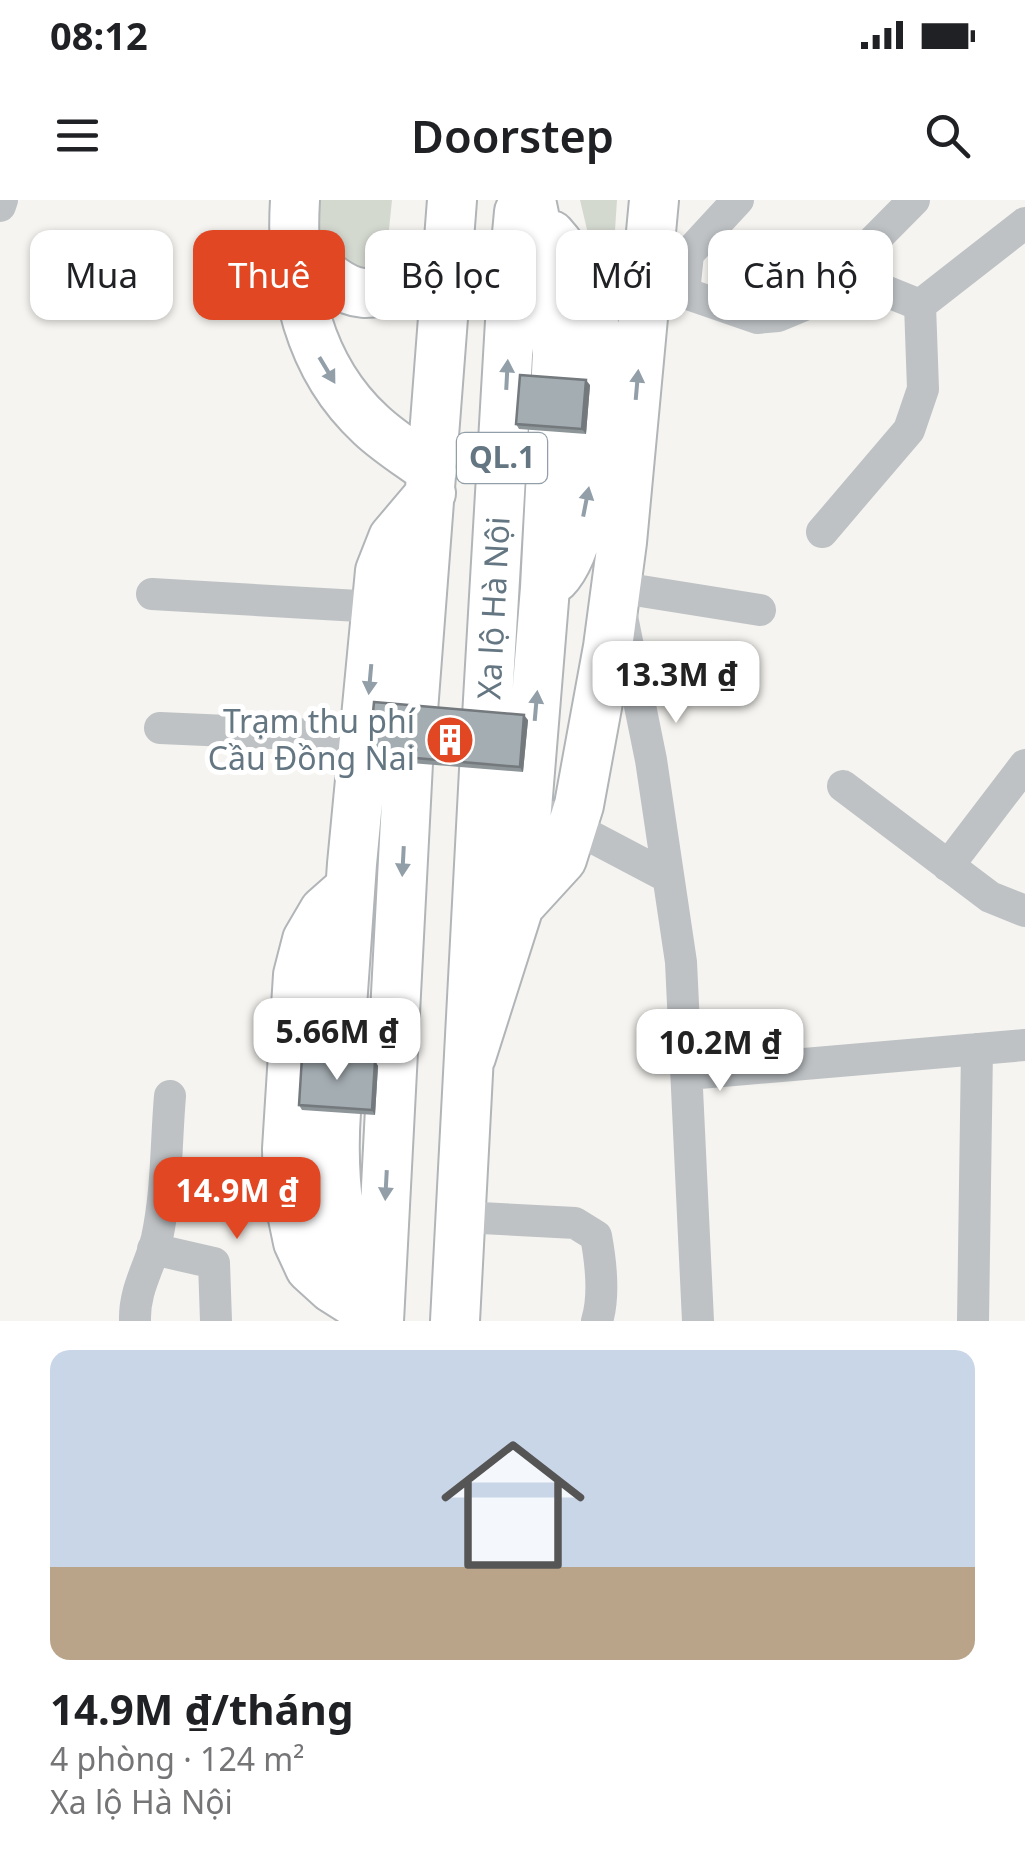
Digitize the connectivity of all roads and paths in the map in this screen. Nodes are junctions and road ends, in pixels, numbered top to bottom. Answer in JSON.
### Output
{"nodes":[{"id":1,"x":452,"y":200,"type":"edge"},
{"id":2,"x":654,"y":200,"type":"edge"},
{"id":3,"x":738,"y":200,"type":"edge"},
{"id":4,"x":914,"y":200,"type":"edge"},
{"id":5,"x":529,"y":205,"type":"edge"},
{"id":6,"x":294,"y":222,"type":"edge"},
{"id":7,"x":1025,"y":224,"type":"edge"},
{"id":8,"x":450,"y":230,"type":"edge"},
{"id":9,"x":658,"y":230,"type":"edge"},
{"id":10,"x":884,"y":230,"type":"edge"},
{"id":11,"x":688,"y":254,"type":"edge"},
{"id":12,"x":893,"y":294,"type":"edge"},
{"id":13,"x":365,"y":295,"type":"edge"},
{"id":14,"x":920,"y":305,"type":"junction"},
{"id":15,"x":444,"y":320,"type":"edge"},
{"id":16,"x":660,"y":320,"type":"edge"},
{"id":17,"x":431,"y":482,"type":"junction"},
{"id":18,"x":822,"y":532,"type":"dead end"},
{"id":19,"x":616,"y":587,"type":"junction"},
{"id":20,"x":152,"y":594,"type":"dead end"},
{"id":21,"x":376,"y":606,"type":"junction"},
{"id":22,"x":760,"y":610,"type":"dead end"},
{"id":23,"x":414,"y":711,"type":"edge"},
{"id":24,"x":488,"y":717,"type":"edge"},
{"id":25,"x":160,"y":728,"type":"dead end"},
{"id":26,"x":364,"y":737,"type":"junction"},
{"id":27,"x":408,"y":764,"type":"edge"},
{"id":28,"x":1025,"y":765,"type":"edge"},
{"id":29,"x":484,"y":770,"type":"edge"},
{"id":30,"x":843,"y":786,"type":"dead end"},
{"id":31,"x":528,"y":803,"type":"junction"},
{"id":32,"x":573,"y":827,"type":"junction"},
{"id":33,"x":948,"y":866,"type":"junction"},
{"id":34,"x":666,"y":876,"type":"junction"},
{"id":35,"x":350,"y":888,"type":"junction"},
{"id":36,"x":519,"y":906,"type":"junction"},
{"id":37,"x":1025,"y":911,"type":"edge"},
{"id":38,"x":1025,"y":1045,"type":"edge"},
{"id":39,"x":977,"y":1049,"type":"junction"},
{"id":40,"x":471,"y":1057,"type":"junction"},
{"id":41,"x":338,"y":1064,"type":"edge"},
{"id":42,"x":688,"y":1074,"type":"junction"},
{"id":43,"x":170,"y":1096,"type":"dead end"},
{"id":44,"x":336,"y":1112,"type":"edge"},
{"id":45,"x":461,"y":1217,"type":"junction"},
{"id":46,"x":153,"y":1249,"type":"junction"},
{"id":47,"x":370,"y":1316,"type":"edge"},
{"id":48,"x":135,"y":1321,"type":"edge"},
{"id":49,"x":216,"y":1321,"type":"edge"},
{"id":50,"x":455,"y":1321,"type":"edge"},
{"id":51,"x":596,"y":1321,"type":"edge"},
{"id":52,"x":698,"y":1321,"type":"edge"},
{"id":53,"x":974,"y":1321,"type":"edge"}],
"edges":[{"from":1,"to":8,"type":"highway","number":"QL.1"},
{"from":2,"to":9,"type":"highway"},
{"from":3,"to":11,"type":"street"},
{"from":4,"to":10,"type":"street"},
{"from":24,"to":5,"type":"highway","name":"Xa lộ Hà Nội","number":"QL.1","one_way":true},
{"from":31,"to":5,"type":"highway","name":"Xa lộ Hà Nội","number":"QL.1","one_way":true},
{"from":6,"to":13,"type":"highway"},
{"from":6,"to":17,"type":"highway","one_way":true},
{"from":7,"to":14,"type":"street"},
{"from":12,"to":14,"type":"street"},
{"from":14,"to":18,"type":"street"},
{"from":15,"to":17,"type":"highway","number":"QL.1"},
{"from":19,"to":16,"type":"highway","one_way":true},
{"from":17,"to":21,"type":"highway","number":"QL.1"},
{"from":17,"to":23,"type":"highway","number":"QL.1"},
{"from":19,"to":22,"type":"street"},
{"from":19,"to":32,"type":"highway","number":"QL.1"},
{"from":19,"to":34,"type":"street"},
{"from":20,"to":21,"type":"street"},
{"from":21,"to":26,"type":"highway","number":"QL.1","one_way":true},
{"from":25,"to":26,"type":"street"},
{"from":26,"to":35,"type":"highway","number":"QL.1"},
{"from":27,"to":47,"type":"highway","one_way":true},
{"from":28,"to":33,"type":"street"},
{"from":29,"to":40,"type":"highway","name":"Xa lộ Hà Nội","number":"QL.1"},
{"from":30,"to":33,"type":"street"},
{"from":31,"to":32,"type":"street"},
{"from":31,"to":36,"type":"highway","name":"Xa lộ Hà Nội","number":"QL.1"},
{"from":32,"to":34,"type":"street"},
{"from":32,"to":36,"type":"highway","number":"QL.1"},
{"from":33,"to":37,"type":"street"},
{"from":34,"to":42,"type":"street"},
{"from":35,"to":41,"type":"highway","number":"QL.1"},
{"from":35,"to":47,"type":"highway"},
{"from":36,"to":40,"type":"highway","name":"Xa lộ Hà Nội","number":"QL.1"},
{"from":38,"to":39,"type":"street"},
{"from":39,"to":42,"type":"street"},
{"from":39,"to":53,"type":"street"},
{"from":40,"to":45,"type":"highway","name":"Xa lộ Hà Nội","number":"QL.1"},
{"from":42,"to":52,"type":"street"},
{"from":43,"to":46,"type":"street"},
{"from":44,"to":47,"type":"highway"},
{"from":45,"to":50,"type":"highway","name":"Xa lộ Hà Nội","number":"QL.1"},
{"from":45,"to":51,"type":"street"},
{"from":46,"to":48,"type":"street"},
{"from":46,"to":49,"type":"street"}]}
